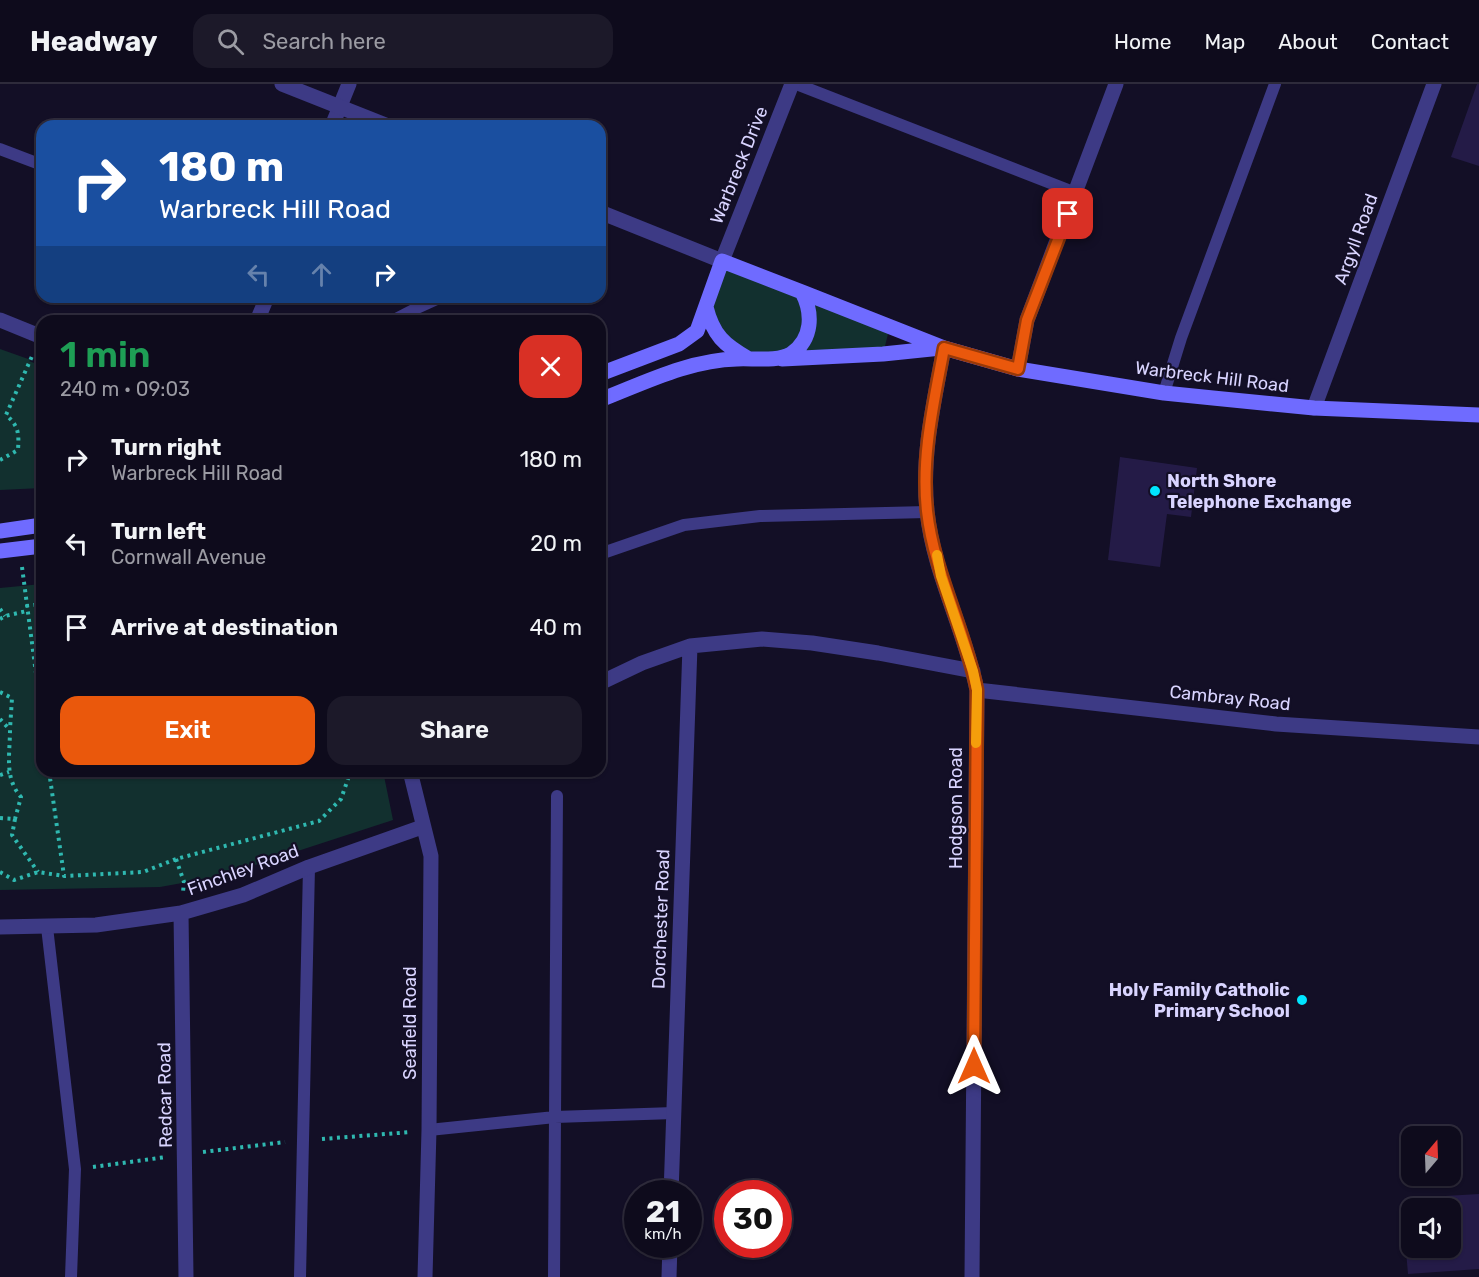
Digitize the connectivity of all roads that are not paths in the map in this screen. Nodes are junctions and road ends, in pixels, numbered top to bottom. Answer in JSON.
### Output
{"nodes":[{"id":1,"x":282,"y":84,"type":"edge"},
{"id":2,"x":349,"y":84,"type":"edge"},
{"id":3,"x":794,"y":84,"type":"edge"},
{"id":4,"x":1116,"y":84,"type":"edge"},
{"id":5,"x":1275,"y":84,"type":"edge"},
{"id":6,"x":1434,"y":84,"type":"edge"},
{"id":7,"x":340,"y":106,"type":"junction"},
{"id":8,"x":334,"y":120,"type":"edge"},
{"id":9,"x":374,"y":120,"type":"edge"},
{"id":10,"x":0,"y":149,"type":"edge"},
{"id":11,"x":36,"y":163,"type":"edge"},
{"id":12,"x":1076,"y":193,"type":"junction"},
{"id":13,"x":606,"y":214,"type":"edge"},
{"id":14,"x":722,"y":261,"type":"junction"},
{"id":15,"x":802,"y":292,"type":"junction"},
{"id":16,"x":419,"y":303,"type":"edge"},
{"id":17,"x":705,"y":307,"type":"junction"},
{"id":18,"x":401,"y":315,"type":"edge"},
{"id":19,"x":0,"y":320,"type":"edge"},
{"id":20,"x":36,"y":335,"type":"edge"},
{"id":21,"x":944,"y":348,"type":"junction"},
{"id":22,"x":749,"y":359,"type":"junction"},
{"id":23,"x":781,"y":359,"type":"junction"},
{"id":24,"x":1018,"y":369,"type":"junction"},
{"id":25,"x":606,"y":372,"type":"edge"},
{"id":26,"x":1164,"y":393,"type":"junction"},
{"id":27,"x":606,"y":398,"type":"edge"},
{"id":28,"x":1314,"y":408,"type":"junction"},
{"id":29,"x":1479,"y":415,"type":"edge"},
{"id":30,"x":927,"y":512,"type":"junction"},
{"id":31,"x":36,"y":526,"type":"edge"},
{"id":32,"x":0,"y":531,"type":"edge"},
{"id":33,"x":36,"y":547,"type":"edge"},
{"id":34,"x":0,"y":551,"type":"edge"},
{"id":35,"x":606,"y":552,"type":"edge"},
{"id":36,"x":690,"y":646,"type":"junction"},
{"id":37,"x":973,"y":671,"type":"junction"},
{"id":38,"x":606,"y":680,"type":"edge"},
{"id":39,"x":977,"y":690,"type":"junction"},
{"id":40,"x":1479,"y":737,"type":"edge"},
{"id":41,"x":411,"y":777,"type":"edge"},
{"id":42,"x":557,"y":796,"type":"dead end"},
{"id":43,"x":422,"y":827,"type":"junction"},
{"id":44,"x":309,"y":867,"type":"junction"},
{"id":45,"x":181,"y":913,"type":"junction"},
{"id":46,"x":0,"y":927,"type":"edge"},
{"id":47,"x":47,"y":927,"type":"junction"},
{"id":48,"x":674,"y":1113,"type":"junction"},
{"id":49,"x":555,"y":1117,"type":"junction"},
{"id":50,"x":429,"y":1130,"type":"junction"},
{"id":51,"x":672,"y":1180,"type":"edge"},
{"id":52,"x":670,"y":1258,"type":"edge"},
{"id":53,"x":70,"y":1277,"type":"edge"},
{"id":54,"x":186,"y":1277,"type":"edge"},
{"id":55,"x":300,"y":1277,"type":"edge"},
{"id":56,"x":424,"y":1277,"type":"edge"},
{"id":57,"x":554,"y":1277,"type":"edge"},
{"id":58,"x":669,"y":1277,"type":"edge"},
{"id":59,"x":972,"y":1277,"type":"edge"}],
"edges":[{"from":1,"to":7,"type":"street"},
{"from":2,"to":7,"type":"street"},
{"from":3,"to":12,"type":"lane"},
{"from":3,"to":14,"type":"street","name":"Warbreck Drive"},
{"from":4,"to":12,"type":"street"},
{"from":5,"to":26,"type":"lane"},
{"from":6,"to":28,"type":"street","name":"Argyll Road"},
{"from":7,"to":8,"type":"street"},
{"from":7,"to":9,"type":"street"},
{"from":10,"to":11,"type":"lane"},
{"from":12,"to":24,"type":"street"},
{"from":13,"to":14,"type":"street"},
{"from":14,"to":15,"type":"main road","name":"Warbreck Hill Road"},
{"from":14,"to":17,"type":"main road"},
{"from":15,"to":21,"type":"main road","name":"Warbreck Hill Road"},
{"from":15,"to":23,"type":"main road"},
{"from":16,"to":18,"type":"lane"},
{"from":17,"to":22,"type":"main road"},
{"from":17,"to":25,"type":"main road"},
{"from":19,"to":20,"type":"street"},
{"from":21,"to":23,"type":"main road","name":"Warbreck Hill Road"},
{"from":21,"to":24,"type":"main road","name":"Warbreck Hill Road"},
{"from":21,"to":30,"type":"street","name":"Hodgson Road"},
{"from":22,"to":23,"type":"main road","name":"Warbreck Hill Road"},
{"from":22,"to":27,"type":"main road","name":"Warbreck Hill Road"},
{"from":24,"to":26,"type":"main road","name":"Warbreck Hill Road"},
{"from":26,"to":28,"type":"main road","name":"Warbreck Hill Road"},
{"from":28,"to":29,"type":"main road","name":"Warbreck Hill Road"},
{"from":30,"to":35,"type":"lane"},
{"from":30,"to":37,"type":"street","name":"Hodgson Road"},
{"from":31,"to":32,"type":"main road"},
{"from":33,"to":34,"type":"main road"},
{"from":36,"to":37,"type":"street"},
{"from":36,"to":38,"type":"street"},
{"from":36,"to":48,"type":"street","name":"Dorchester Road"},
{"from":37,"to":39,"type":"street","name":"Hodgson Road"},
{"from":39,"to":40,"type":"street","name":"Cambray Road"},
{"from":39,"to":59,"type":"street","name":"Hodgson Road"},
{"from":41,"to":43,"type":"street","name":"Seafield Road"},
{"from":42,"to":49,"type":"lane"},
{"from":43,"to":44,"type":"street","name":"Finchley Road"},
{"from":43,"to":50,"type":"street","name":"Seafield Road"},
{"from":44,"to":45,"type":"street","name":"Finchley Road"},
{"from":44,"to":55,"type":"lane"},
{"from":45,"to":47,"type":"street","name":"Finchley Road"},
{"from":45,"to":54,"type":"street","name":"Redcar Road"},
{"from":46,"to":47,"type":"street","name":"Finchley Road"},
{"from":47,"to":53,"type":"lane"},
{"from":48,"to":49,"type":"lane"},
{"from":48,"to":51,"type":"street","name":"Dorchester Road"},
{"from":49,"to":50,"type":"lane"},
{"from":49,"to":57,"type":"lane"},
{"from":50,"to":56,"type":"street","name":"Seafield Road"},
{"from":52,"to":58,"type":"street"}]}
